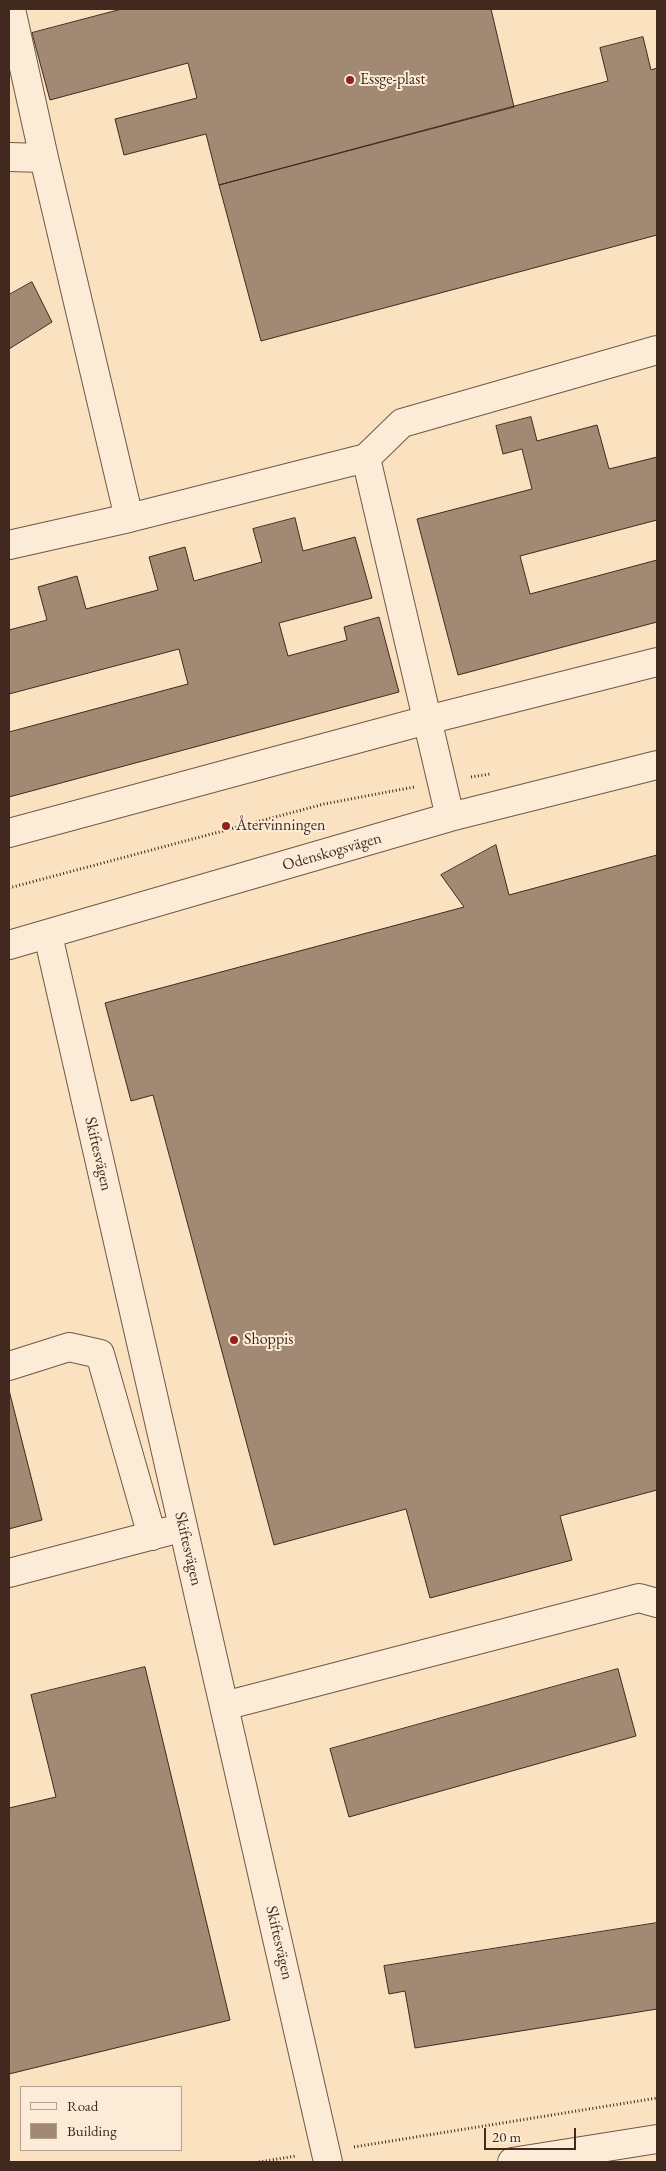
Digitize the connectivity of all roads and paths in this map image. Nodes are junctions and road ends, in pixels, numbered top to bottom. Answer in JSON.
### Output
{"nodes":[{"id":1,"x":11,"y":9,"type":"edge"},
{"id":2,"x":9,"y":157,"type":"edge"},
{"id":3,"x":44,"y":158,"type":"junction"},
{"id":4,"x":657,"y":350,"type":"edge"},
{"id":5,"x":366,"y":458,"type":"junction"},
{"id":6,"x":129,"y":518,"type":"junction"},
{"id":7,"x":9,"y":545,"type":"edge"},
{"id":8,"x":657,"y":662,"type":"edge"},
{"id":9,"x":427,"y":720,"type":"junction"},
{"id":10,"x":657,"y":765,"type":"edge"},
{"id":11,"x":491,"y":774,"type":"dead end"},
{"id":12,"x":441,"y":781,"type":"junction"},
{"id":13,"x":450,"y":817,"type":"junction"},
{"id":14,"x":9,"y":834,"type":"edge"},
{"id":15,"x":9,"y":888,"type":"edge"},
{"id":16,"x":48,"y":935,"type":"junction"},
{"id":17,"x":9,"y":945,"type":"edge"},
{"id":18,"x":9,"y":1366,"type":"edge"},
{"id":19,"x":183,"y":1528,"type":"junction"},
{"id":20,"x":152,"y":1536,"type":"junction"},
{"id":21,"x":9,"y":1573,"type":"edge"},
{"id":22,"x":657,"y":1603,"type":"edge"},
{"id":23,"x":224,"y":1706,"type":"junction"},
{"id":24,"x":657,"y":2098,"type":"edge"},
{"id":25,"x":657,"y":2139,"type":"edge"},
{"id":26,"x":327,"y":2157,"type":"edge"},
{"id":27,"x":259,"y":2162,"type":"edge"},
{"id":28,"x":512,"y":2162,"type":"edge"}],
"edges":[{"from":1,"to":3,"type":"street"},
{"from":2,"to":3,"type":"street"},
{"from":3,"to":6,"type":"street"},
{"from":4,"to":5,"type":"street"},
{"from":5,"to":6,"type":"street"},
{"from":5,"to":9,"type":"street"},
{"from":6,"to":7,"type":"street"},
{"from":8,"to":9,"type":"street"},
{"from":9,"to":12,"type":"street"},
{"from":9,"to":14,"type":"street"},
{"from":10,"to":13,"type":"street","name":"Odenskogsvägen"},
{"from":11,"to":12,"type":"path"},
{"from":12,"to":13,"type":"street"},
{"from":12,"to":15,"type":"path"},
{"from":13,"to":16,"type":"street","name":"Odenskogsvägen"},
{"from":16,"to":17,"type":"street","name":"Odenskogsvägen"},
{"from":16,"to":19,"type":"street","name":"Skiftesvägen"},
{"from":18,"to":20,"type":"street"},
{"from":19,"to":20,"type":"street"},
{"from":19,"to":23,"type":"street","name":"Skiftesvägen"},
{"from":20,"to":21,"type":"street"},
{"from":22,"to":23,"type":"street"},
{"from":23,"to":26,"type":"street","name":"Skiftesvägen"},
{"from":24,"to":26,"type":"path"},
{"from":25,"to":28,"type":"street"},
{"from":26,"to":27,"type":"path"}]}
